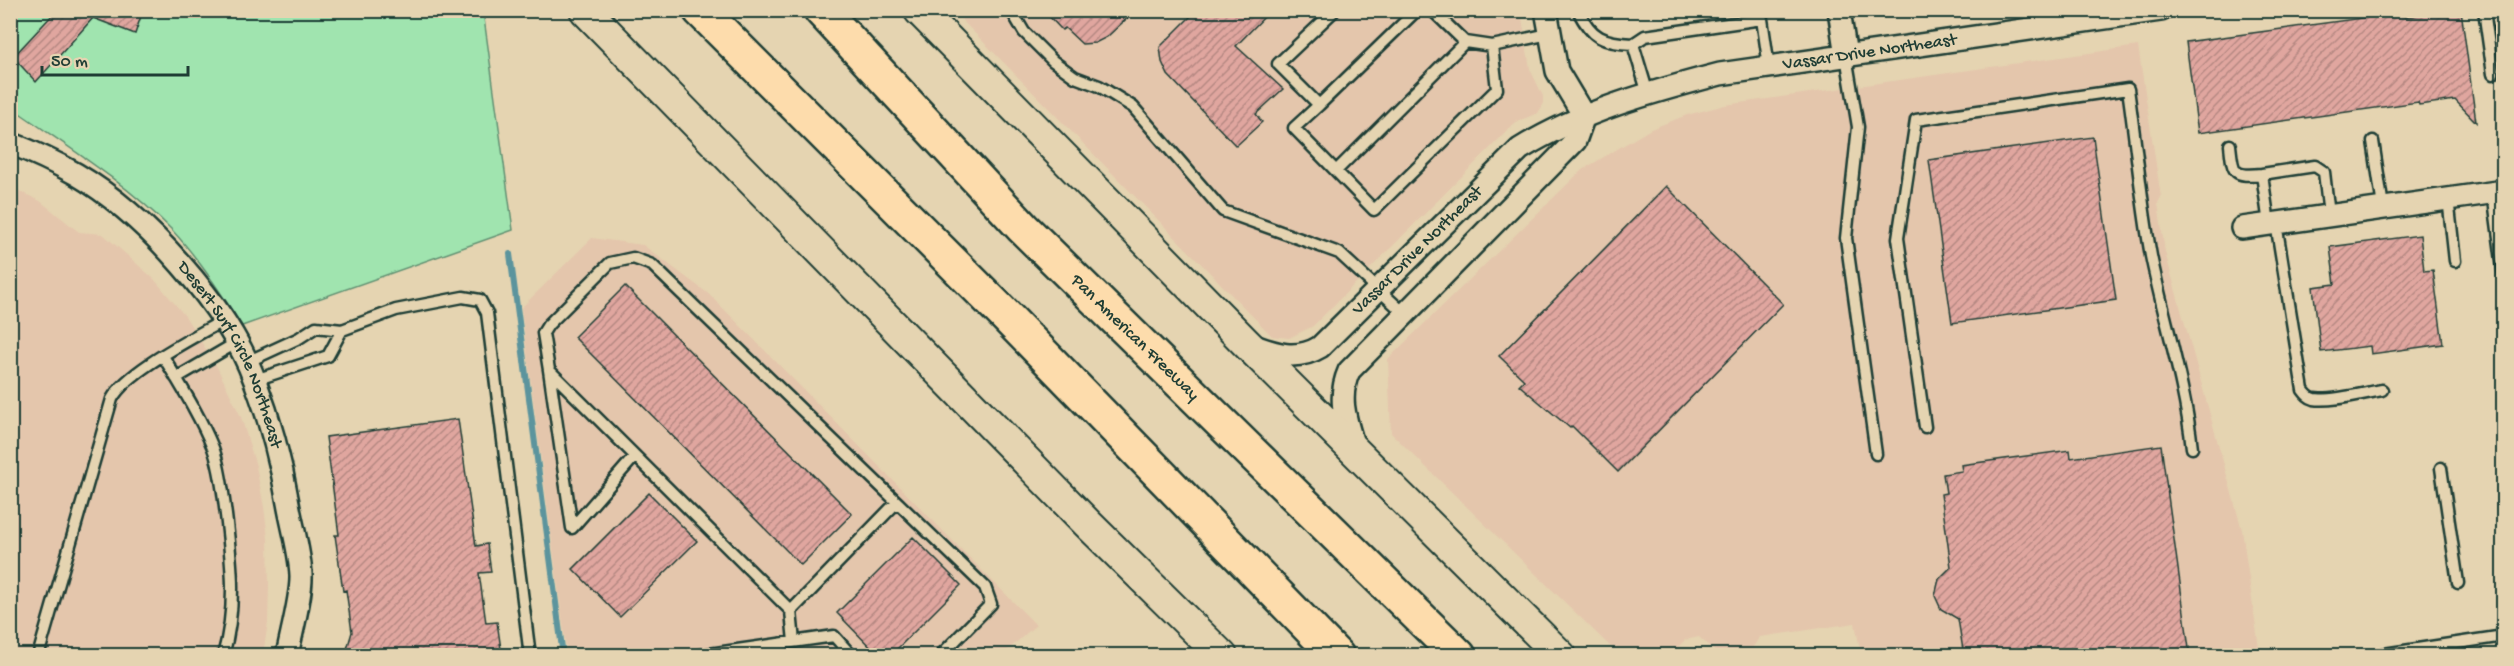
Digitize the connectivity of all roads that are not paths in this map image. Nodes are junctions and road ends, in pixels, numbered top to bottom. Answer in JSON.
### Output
{"nodes":[{"id":1,"x":585,"y":10,"type":"edge"},
{"id":2,"x":700,"y":10,"type":"edge"},
{"id":3,"x":821,"y":10,"type":"edge"},
{"id":4,"x":919,"y":10,"type":"edge"},
{"id":5,"x":1011,"y":10,"type":"edge"},
{"id":6,"x":1335,"y":10,"type":"edge"},
{"id":7,"x":1417,"y":10,"type":"edge"},
{"id":8,"x":1432,"y":10,"type":"edge"},
{"id":9,"x":1546,"y":10,"type":"edge"},
{"id":10,"x":1578,"y":10,"type":"edge"},
{"id":11,"x":1839,"y":10,"type":"edge"},
{"id":12,"x":2161,"y":10,"type":"edge"},
{"id":13,"x":2484,"y":10,"type":"edge"},
{"id":14,"x":2081,"y":16,"type":"edge"},
{"id":15,"x":1549,"y":34,"type":"junction"},
{"id":16,"x":1465,"y":42,"type":"junction"},
{"id":17,"x":1633,"y":44,"type":"junction"},
{"id":18,"x":1492,"y":46,"type":"junction"},
{"id":19,"x":1846,"y":56,"type":"junction"},
{"id":20,"x":1769,"y":67,"type":"junction"},
{"id":21,"x":2493,"y":74,"type":"dead end"},
{"id":22,"x":1648,"y":94,"type":"junction"},
{"id":23,"x":1319,"y":105,"type":"junction"},
{"id":24,"x":1584,"y":116,"type":"junction"},
{"id":25,"x":2373,"y":141,"type":"dead end"},
{"id":26,"x":10,"y":143,"type":"edge"},
{"id":27,"x":2230,"y":145,"type":"dead end"},
{"id":28,"x":1336,"y":171,"type":"junction"},
{"id":29,"x":2262,"y":174,"type":"junction"},
{"id":30,"x":2498,"y":192,"type":"edge"},
{"id":31,"x":2448,"y":198,"type":"junction"},
{"id":32,"x":2383,"y":207,"type":"junction"},
{"id":33,"x":2329,"y":215,"type":"junction"},
{"id":34,"x":2273,"y":223,"type":"junction"},
{"id":35,"x":2242,"y":228,"type":"dead end"},
{"id":36,"x":2455,"y":261,"type":"dead end"},
{"id":37,"x":2504,"y":276,"type":"edge"},
{"id":38,"x":1380,"y":288,"type":"junction"},
{"id":39,"x":1405,"y":314,"type":"junction"},
{"id":40,"x":222,"y":321,"type":"junction"},
{"id":41,"x":342,"y":330,"type":"junction"},
{"id":42,"x":1245,"y":342,"type":"junction"},
{"id":43,"x":236,"y":343,"type":"junction"},
{"id":44,"x":164,"y":356,"type":"junction"},
{"id":45,"x":549,"y":370,"type":"junction"},
{"id":46,"x":251,"y":371,"type":"junction"},
{"id":47,"x":176,"y":378,"type":"junction"},
{"id":48,"x":2382,"y":390,"type":"dead end"},
{"id":49,"x":1925,"y":428,"type":"dead end"},
{"id":50,"x":2192,"y":448,"type":"dead end"},
{"id":51,"x":1355,"y":451,"type":"junction"},
{"id":52,"x":1876,"y":454,"type":"dead end"},
{"id":53,"x":636,"y":456,"type":"junction"},
{"id":54,"x":2441,"y":468,"type":"dead end"},
{"id":55,"x":897,"y":502,"type":"junction"},
{"id":56,"x":2458,"y":583,"type":"dead end"},
{"id":57,"x":791,"y":611,"type":"junction"},
{"id":58,"x":2504,"y":636,"type":"edge"},
{"id":59,"x":794,"y":642,"type":"junction"},
{"id":60,"x":2377,"y":655,"type":"edge"},
{"id":61,"x":39,"y":656,"type":"edge"},
{"id":62,"x":223,"y":656,"type":"edge"},
{"id":63,"x":287,"y":656,"type":"edge"},
{"id":64,"x":530,"y":656,"type":"edge"},
{"id":65,"x":695,"y":656,"type":"edge"},
{"id":66,"x":852,"y":656,"type":"edge"},
{"id":67,"x":940,"y":656,"type":"edge"},
{"id":68,"x":1221,"y":656,"type":"edge"},
{"id":69,"x":1337,"y":656,"type":"edge"},
{"id":70,"x":1459,"y":656,"type":"edge"},
{"id":71,"x":1561,"y":656,"type":"edge"}],
"edges":[{"from":1,"to":68,"type":"main road"},
{"from":2,"to":69,"type":"highway"},
{"from":3,"to":70,"type":"highway","name":"Pan American Freeway"},
{"from":4,"to":42,"type":"main road"},
{"from":5,"to":38,"type":"lane"},
{"from":6,"to":23,"type":"lane"},
{"from":7,"to":23,"type":"lane"},
{"from":8,"to":16,"type":"lane"},
{"from":9,"to":15,"type":"street"},
{"from":10,"to":17,"type":"lane"},
{"from":11,"to":19,"type":"street"},
{"from":12,"to":14,"type":"street","name":"Vassar Drive Northeast"},
{"from":13,"to":21,"type":"lane"},
{"from":14,"to":19,"type":"street","name":"Vassar Drive Northeast"},
{"from":15,"to":18,"type":"lane"},
{"from":15,"to":24,"type":"street"},
{"from":16,"to":18,"type":"lane"},
{"from":16,"to":28,"type":"lane"},
{"from":17,"to":20,"type":"lane"},
{"from":17,"to":22,"type":"lane"},
{"from":18,"to":28,"type":"lane"},
{"from":19,"to":20,"type":"street","name":"Vassar Drive Northeast"},
{"from":19,"to":52,"type":"lane"},
{"from":20,"to":22,"type":"street","name":"Vassar Drive Northeast"},
{"from":22,"to":24,"type":"street","name":"Vassar Drive Northeast"},
{"from":23,"to":28,"type":"lane"},
{"from":24,"to":38,"type":"street","name":"Vassar Drive Northeast"},
{"from":24,"to":39,"type":"street","name":"Vassar Drive Northeast"},
{"from":25,"to":32,"type":"lane"},
{"from":26,"to":40,"type":"street","name":"Desert Surf Circle Northeast"},
{"from":27,"to":29,"type":"lane"},
{"from":29,"to":33,"type":"lane"},
{"from":29,"to":34,"type":"lane"},
{"from":30,"to":31,"type":"street"},
{"from":30,"to":37,"type":"lane"},
{"from":31,"to":32,"type":"street"},
{"from":31,"to":36,"type":"lane"},
{"from":32,"to":33,"type":"street"},
{"from":33,"to":34,"type":"street"},
{"from":34,"to":35,"type":"street"},
{"from":34,"to":48,"type":"lane"},
{"from":38,"to":39,"type":"lane"},
{"from":38,"to":42,"type":"street","name":"Vassar Drive Northeast"},
{"from":39,"to":51,"type":"street","name":"Vassar Drive Northeast"},
{"from":40,"to":43,"type":"street","name":"Desert Surf Circle Northeast"},
{"from":40,"to":44,"type":"lane"},
{"from":41,"to":46,"type":"lane"},
{"from":41,"to":46,"type":"lane"},
{"from":41,"to":64,"type":"lane"},
{"from":42,"to":51,"type":"main road"},
{"from":43,"to":46,"type":"street","name":"Desert Surf Circle Northeast"},
{"from":43,"to":47,"type":"lane"},
{"from":44,"to":47,"type":"lane"},
{"from":44,"to":61,"type":"lane"},
{"from":45,"to":53,"type":"lane"},
{"from":45,"to":53,"type":"lane"},
{"from":45,"to":55,"type":"lane"},
{"from":46,"to":63,"type":"street","name":"Desert Surf Circle Northeast"},
{"from":47,"to":62,"type":"lane"},
{"from":49,"to":50,"type":"lane"},
{"from":51,"to":71,"type":"main road"},
{"from":53,"to":57,"type":"lane"},
{"from":54,"to":56,"type":"lane"},
{"from":55,"to":57,"type":"lane"},
{"from":55,"to":67,"type":"lane"},
{"from":57,"to":59,"type":"lane"},
{"from":58,"to":60,"type":"lane"},
{"from":59,"to":65,"type":"lane"},
{"from":59,"to":66,"type":"lane"}]}
